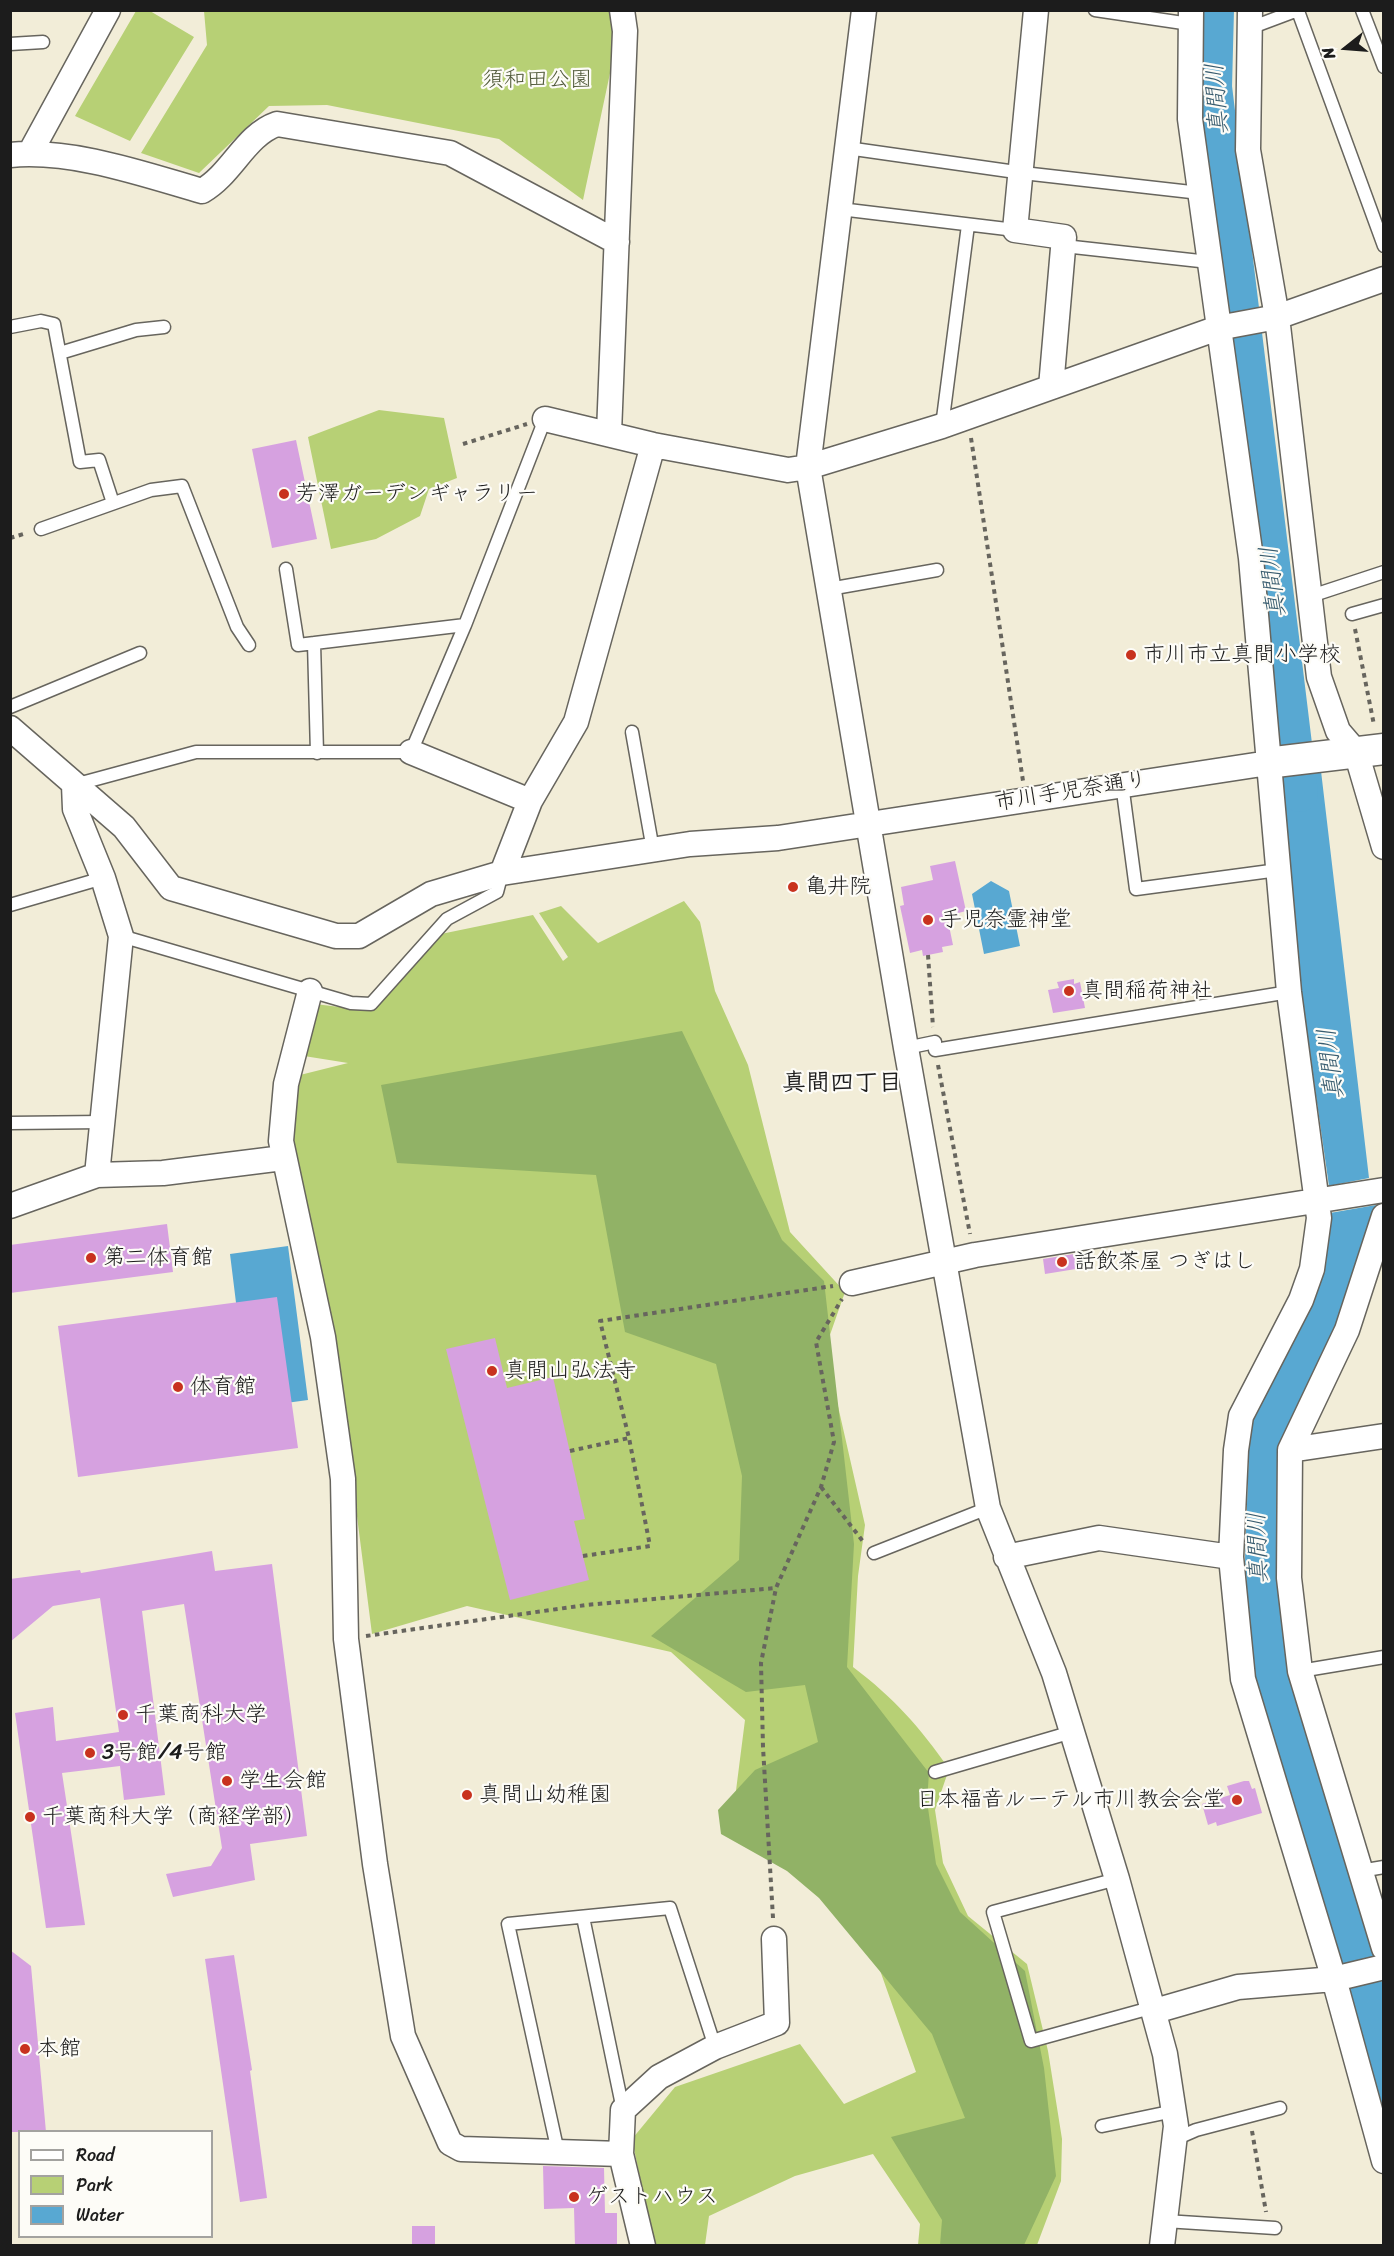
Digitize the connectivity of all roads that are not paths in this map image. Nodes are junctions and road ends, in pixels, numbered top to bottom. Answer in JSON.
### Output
{"nodes":[{"id":1,"x":108,"y":10,"type":"edge"},
{"id":2,"x":622,"y":10,"type":"edge"},
{"id":3,"x":864,"y":10,"type":"edge"},
{"id":4,"x":1036,"y":10,"type":"edge"},
{"id":5,"x":1095,"y":10,"type":"edge"},
{"id":6,"x":1362,"y":10,"type":"edge"},
{"id":7,"x":1298,"y":11,"type":"edge"},
{"id":8,"x":1190,"y":17,"type":"edge"},
{"id":9,"x":1250,"y":19,"type":"edge"},
{"id":10,"x":44,"y":42,"type":"dead end"},
{"id":11,"x":10,"y":44,"type":"edge"},
{"id":12,"x":1383,"y":67,"type":"edge"},
{"id":13,"x":847,"y":148,"type":"junction"},
{"id":14,"x":20,"y":154,"type":"edge"},
{"id":15,"x":1023,"y":173,"type":"junction"},
{"id":16,"x":1200,"y":193,"type":"junction"},
{"id":17,"x":840,"y":209,"type":"junction"},
{"id":18,"x":968,"y":225,"type":"junction"},
{"id":19,"x":1015,"y":230,"type":"junction"},
{"id":20,"x":617,"y":242,"type":"junction"},
{"id":21,"x":1064,"y":246,"type":"junction"},
{"id":22,"x":1383,"y":246,"type":"edge"},
{"id":23,"x":1209,"y":262,"type":"junction"},
{"id":24,"x":1383,"y":279,"type":"edge"},
{"id":25,"x":1277,"y":317,"type":"junction"},
{"id":26,"x":10,"y":327,"type":"edge"},
{"id":27,"x":164,"y":327,"type":"dead end"},
{"id":28,"x":1218,"y":328,"type":"junction"},
{"id":29,"x":60,"y":353,"type":"junction"},
{"id":30,"x":1051,"y":387,"type":"junction"},
{"id":31,"x":545,"y":419,"type":"joint"},
{"id":32,"x":942,"y":426,"type":"junction"},
{"id":33,"x":609,"y":433,"type":"junction"},
{"id":34,"x":653,"y":446,"type":"junction"},
{"id":35,"x":808,"y":467,"type":"junction"},
{"id":36,"x":113,"y":503,"type":"junction"},
{"id":37,"x":41,"y":529,"type":"dead end"},
{"id":38,"x":286,"y":569,"type":"dead end"},
{"id":39,"x":937,"y":570,"type":"dead end"},
{"id":40,"x":1383,"y":572,"type":"edge"},
{"id":41,"x":829,"y":589,"type":"junction"},
{"id":42,"x":1311,"y":596,"type":"junction"},
{"id":43,"x":1383,"y":605,"type":"edge"},
{"id":44,"x":1352,"y":614,"type":"road end"},
{"id":45,"x":465,"y":625,"type":"junction"},
{"id":46,"x":314,"y":644,"type":"junction"},
{"id":47,"x":249,"y":645,"type":"dead end"},
{"id":48,"x":140,"y":653,"type":"dead end"},
{"id":49,"x":10,"y":707,"type":"edge"},
{"id":50,"x":10,"y":728,"type":"edge"},
{"id":51,"x":632,"y":732,"type":"dead end"},
{"id":52,"x":1373,"y":750,"type":"edge"},
{"id":53,"x":411,"y":752,"type":"junction"},
{"id":54,"x":317,"y":753,"type":"junction"},
{"id":55,"x":1272,"y":762,"type":"junction"},
{"id":56,"x":1122,"y":784,"type":"junction"},
{"id":57,"x":74,"y":785,"type":"junction"},
{"id":58,"x":530,"y":801,"type":"junction"},
{"id":59,"x":868,"y":823,"type":"junction"},
{"id":60,"x":1383,"y":847,"type":"edge"},
{"id":61,"x":653,"y":850,"type":"junction"},
{"id":62,"x":1278,"y":870,"type":"junction"},
{"id":63,"x":502,"y":873,"type":"junction"},
{"id":64,"x":102,"y":878,"type":"junction"},
{"id":65,"x":10,"y":905,"type":"edge"},
{"id":66,"x":121,"y":936,"type":"junction"},
{"id":67,"x":310,"y":991,"type":"junction"},
{"id":68,"x":1289,"y":992,"type":"junction"},
{"id":69,"x":906,"y":1048,"type":"junction"},
{"id":70,"x":104,"y":1122,"type":"junction"},
{"id":71,"x":10,"y":1123,"type":"edge"},
{"id":72,"x":283,"y":1158,"type":"junction"},
{"id":73,"x":97,"y":1175,"type":"junction"},
{"id":74,"x":1383,"y":1190,"type":"edge"},
{"id":75,"x":1319,"y":1202,"type":"junction"},
{"id":76,"x":10,"y":1206,"type":"edge"},
{"id":77,"x":1383,"y":1216,"type":"edge"},
{"id":78,"x":946,"y":1262,"type":"junction"},
{"id":79,"x":852,"y":1283,"type":"road end"},
{"id":80,"x":1383,"y":1436,"type":"edge"},
{"id":81,"x":1290,"y":1450,"type":"junction"},
{"id":82,"x":988,"y":1508,"type":"junction"},
{"id":83,"x":874,"y":1553,"type":"road end"},
{"id":84,"x":1006,"y":1557,"type":"junction"},
{"id":85,"x":1231,"y":1557,"type":"junction"},
{"id":86,"x":1383,"y":1657,"type":"edge"},
{"id":87,"x":1300,"y":1671,"type":"junction"},
{"id":88,"x":1072,"y":1732,"type":"junction"},
{"id":89,"x":935,"y":1772,"type":"dead end"},
{"id":90,"x":1383,"y":1867,"type":"edge"},
{"id":91,"x":1360,"y":1871,"type":"junction"},
{"id":92,"x":1117,"y":1879,"type":"junction"},
{"id":93,"x":583,"y":1917,"type":"junction"},
{"id":94,"x":774,"y":1939,"type":"road end"},
{"id":95,"x":1383,"y":1948,"type":"edge"},
{"id":96,"x":1383,"y":1967,"type":"edge"},
{"id":97,"x":1334,"y":1979,"type":"junction"},
{"id":98,"x":1154,"y":2009,"type":"junction"},
{"id":99,"x":715,"y":2047,"type":"junction"},
{"id":100,"x":1280,"y":2108,"type":"dead end"},
{"id":101,"x":622,"y":2110,"type":"junction"},
{"id":102,"x":1174,"y":2111,"type":"junction"},
{"id":103,"x":1102,"y":2126,"type":"dead end"},
{"id":104,"x":1173,"y":2140,"type":"junction"},
{"id":105,"x":558,"y":2152,"type":"junction"},
{"id":106,"x":621,"y":2154,"type":"junction"},
{"id":107,"x":1383,"y":2161,"type":"edge"},
{"id":108,"x":1165,"y":2221,"type":"junction"},
{"id":109,"x":1272,"y":2228,"type":"road end"},
{"id":110,"x":643,"y":2246,"type":"edge"},
{"id":111,"x":1162,"y":2246,"type":"edge"}],
"edges":[{"from":1,"to":14,"type":"street"},
{"from":2,"to":20,"type":"street"},
{"from":3,"to":13,"type":"street"},
{"from":4,"to":15,"type":"street"},
{"from":5,"to":8,"type":"lane"},
{"from":6,"to":12,"type":"lane"},
{"from":7,"to":9,"type":"lane"},
{"from":7,"to":22,"type":"lane"},
{"from":8,"to":16,"type":"street"},
{"from":9,"to":25,"type":"street"},
{"from":10,"to":11,"type":"lane"},
{"from":13,"to":15,"type":"lane"},
{"from":13,"to":17,"type":"street"},
{"from":14,"to":20,"type":"street"},
{"from":15,"to":16,"type":"lane"},
{"from":15,"to":19,"type":"street"},
{"from":16,"to":23,"type":"street"},
{"from":17,"to":18,"type":"lane"},
{"from":17,"to":35,"type":"street"},
{"from":18,"to":19,"type":"lane"},
{"from":18,"to":32,"type":"lane"},
{"from":19,"to":21,"type":"street"},
{"from":20,"to":33,"type":"street"},
{"from":21,"to":23,"type":"lane"},
{"from":21,"to":30,"type":"street"},
{"from":23,"to":28,"type":"street"},
{"from":24,"to":25,"type":"street"},
{"from":25,"to":28,"type":"street"},
{"from":25,"to":42,"type":"street"},
{"from":26,"to":29,"type":"lane"},
{"from":27,"to":29,"type":"lane"},
{"from":28,"to":30,"type":"street"},
{"from":28,"to":55,"type":"street"},
{"from":29,"to":36,"type":"lane"},
{"from":30,"to":32,"type":"street"},
{"from":31,"to":33,"type":"street"},
{"from":31,"to":45,"type":"lane"},
{"from":32,"to":35,"type":"street"},
{"from":33,"to":34,"type":"street"},
{"from":34,"to":35,"type":"street"},
{"from":34,"to":58,"type":"street"},
{"from":35,"to":41,"type":"street"},
{"from":36,"to":37,"type":"lane"},
{"from":36,"to":47,"type":"lane"},
{"from":38,"to":46,"type":"lane"},
{"from":39,"to":41,"type":"lane"},
{"from":40,"to":42,"type":"lane"},
{"from":41,"to":59,"type":"street"},
{"from":42,"to":52,"type":"street"},
{"from":43,"to":44,"type":"lane"},
{"from":45,"to":46,"type":"lane"},
{"from":45,"to":53,"type":"lane"},
{"from":46,"to":54,"type":"lane"},
{"from":48,"to":49,"type":"lane"},
{"from":50,"to":57,"type":"street","name":"市川手児奈通り"},
{"from":51,"to":61,"type":"lane"},
{"from":52,"to":55,"type":"street"},
{"from":52,"to":60,"type":"street"},
{"from":53,"to":54,"type":"lane"},
{"from":53,"to":58,"type":"street"},
{"from":54,"to":57,"type":"lane"},
{"from":55,"to":56,"type":"street","name":"市川手児奈通り"},
{"from":55,"to":62,"type":"street"},
{"from":56,"to":59,"type":"street","name":"市川手児奈通り"},
{"from":56,"to":62,"type":"lane"},
{"from":57,"to":63,"type":"street","name":"市川手児奈通り"},
{"from":57,"to":64,"type":"street"},
{"from":58,"to":63,"type":"street"},
{"from":59,"to":61,"type":"street","name":"市川手児奈通り"},
{"from":59,"to":69,"type":"street"},
{"from":61,"to":63,"type":"street","name":"市川手児奈通り"},
{"from":62,"to":68,"type":"street"},
{"from":63,"to":67,"type":"lane"},
{"from":64,"to":65,"type":"lane"},
{"from":64,"to":66,"type":"street"},
{"from":66,"to":67,"type":"lane"},
{"from":66,"to":70,"type":"street"},
{"from":67,"to":72,"type":"street"},
{"from":68,"to":69,"type":"lane"},
{"from":68,"to":75,"type":"street"},
{"from":69,"to":78,"type":"street"},
{"from":70,"to":71,"type":"lane"},
{"from":70,"to":73,"type":"street"},
{"from":72,"to":73,"type":"street"},
{"from":72,"to":105,"type":"street"},
{"from":73,"to":76,"type":"street"},
{"from":74,"to":75,"type":"street"},
{"from":75,"to":78,"type":"street"},
{"from":75,"to":85,"type":"street"},
{"from":77,"to":81,"type":"street"},
{"from":78,"to":79,"type":"street"},
{"from":78,"to":82,"type":"street"},
{"from":80,"to":81,"type":"street"},
{"from":81,"to":87,"type":"street"},
{"from":82,"to":83,"type":"lane"},
{"from":82,"to":84,"type":"street"},
{"from":84,"to":85,"type":"street"},
{"from":84,"to":88,"type":"street"},
{"from":85,"to":97,"type":"street"},
{"from":86,"to":87,"type":"lane"},
{"from":87,"to":91,"type":"street"},
{"from":88,"to":89,"type":"lane"},
{"from":88,"to":92,"type":"street"},
{"from":90,"to":91,"type":"lane"},
{"from":91,"to":95,"type":"street"},
{"from":92,"to":98,"type":"street"},
{"from":92,"to":98,"type":"lane"},
{"from":93,"to":99,"type":"lane"},
{"from":93,"to":101,"type":"lane"},
{"from":93,"to":105,"type":"lane"},
{"from":94,"to":99,"type":"street"},
{"from":96,"to":97,"type":"street"},
{"from":97,"to":98,"type":"street"},
{"from":97,"to":107,"type":"street"},
{"from":98,"to":102,"type":"street"},
{"from":99,"to":101,"type":"street"},
{"from":100,"to":104,"type":"lane"},
{"from":101,"to":106,"type":"street"},
{"from":102,"to":103,"type":"lane"},
{"from":102,"to":104,"type":"street"},
{"from":104,"to":108,"type":"street"},
{"from":105,"to":106,"type":"street"},
{"from":106,"to":110,"type":"street"},
{"from":108,"to":109,"type":"lane"},
{"from":108,"to":111,"type":"street"}]}
